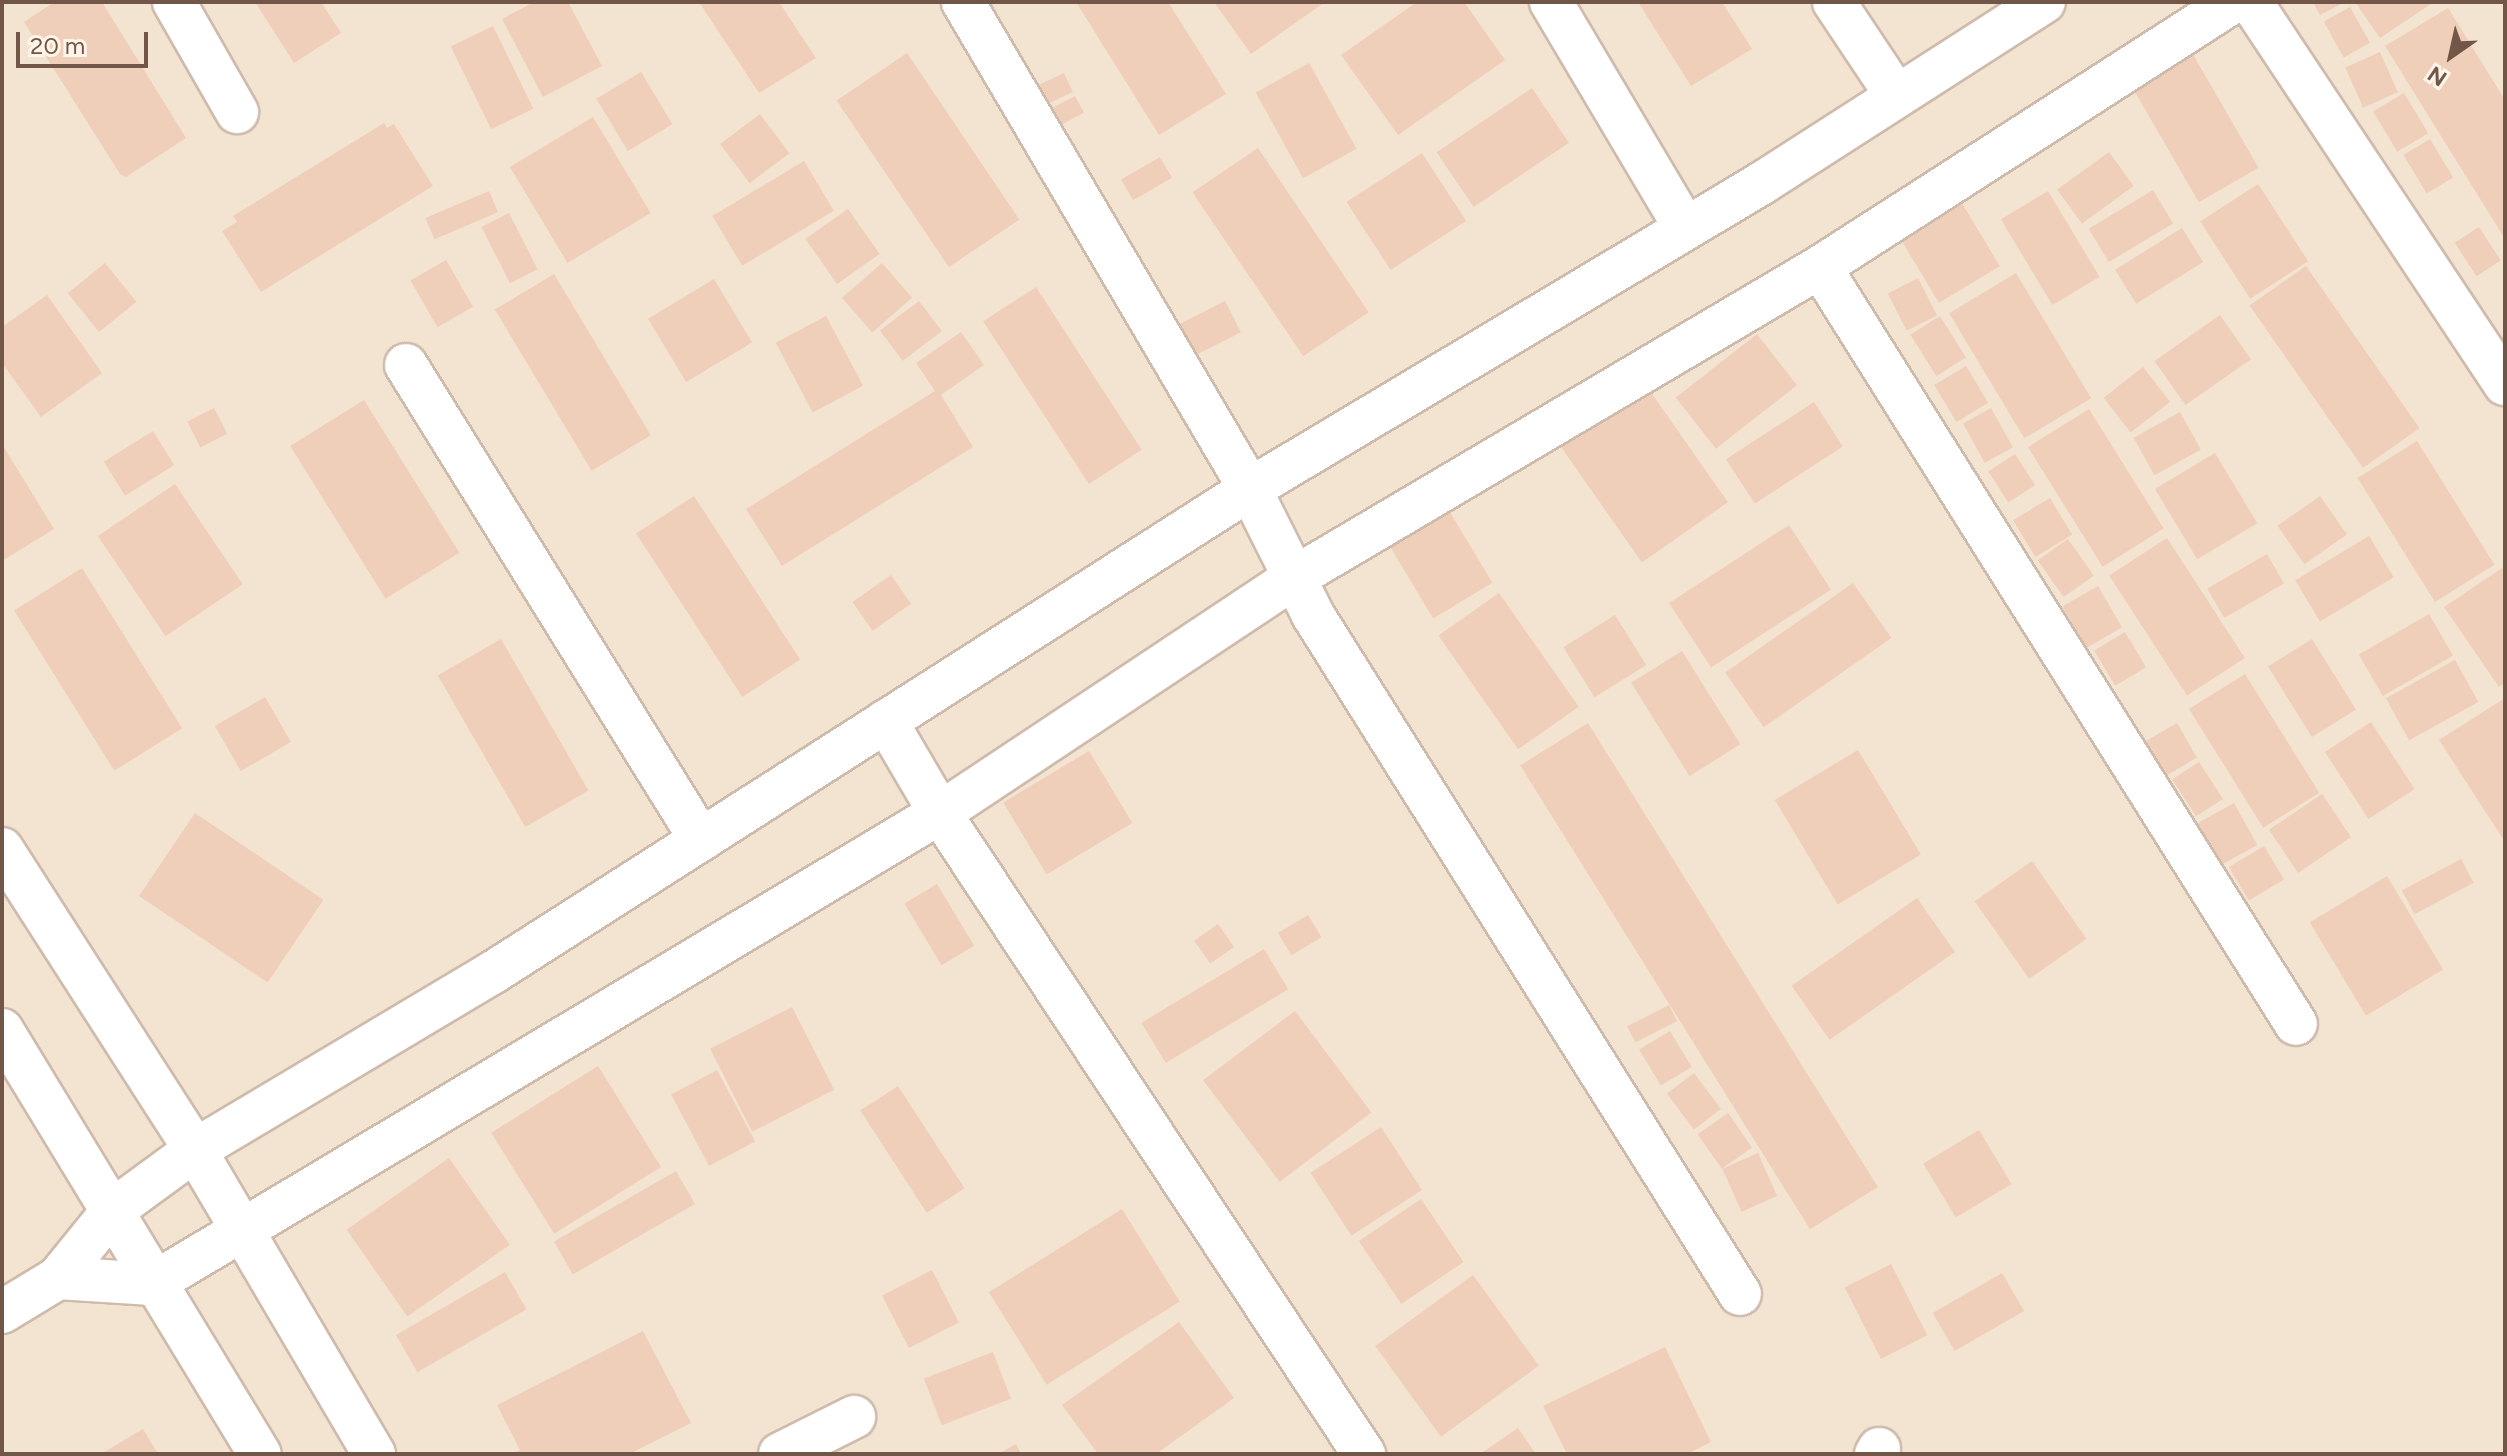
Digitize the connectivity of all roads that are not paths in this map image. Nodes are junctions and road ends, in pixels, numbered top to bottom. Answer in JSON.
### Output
{"nodes":[{"id":1,"x":174,"y":2,"type":"edge"},
{"id":2,"x":963,"y":2,"type":"edge"},
{"id":3,"x":1551,"y":2,"type":"edge"},
{"id":4,"x":1834,"y":2,"type":"edge"},
{"id":5,"x":2044,"y":2,"type":"edge"},
{"id":6,"x":2233,"y":2,"type":"edge"},
{"id":7,"x":2251,"y":2,"type":"edge"},
{"id":8,"x":1896,"y":95,"type":"junction"},
{"id":9,"x":237,"y":112,"type":"dead end"},
{"id":10,"x":1684,"y":226,"type":"junction"},
{"id":11,"x":1820,"y":267,"type":"junction"},
{"id":12,"x":406,"y":365,"type":"dead end"},
{"id":13,"x":2505,"y":384,"type":"edge"},
{"id":14,"x":1250,"y":489,"type":"junction"},
{"id":15,"x":1292,"y":579,"type":"junction"},
{"id":16,"x":886,"y":721,"type":"junction"},
{"id":17,"x":940,"y":813,"type":"junction"},
{"id":18,"x":701,"y":840,"type":"junction"},
{"id":19,"x":2,"y":849,"type":"edge"},
{"id":20,"x":2296,"y":1024,"type":"dead end"},
{"id":21,"x":2,"y":1030,"type":"edge"},
{"id":22,"x":195,"y":1150,"type":"junction"},
{"id":23,"x":113,"y":1210,"type":"junction"},
{"id":24,"x":241,"y":1227,"type":"junction"},
{"id":25,"x":58,"y":1278,"type":"junction"},
{"id":26,"x":152,"y":1284,"type":"junction"},
{"id":27,"x":1740,"y":1294,"type":"dead end"},
{"id":28,"x":2,"y":1312,"type":"edge"},
{"id":29,"x":854,"y":1417,"type":"dead end"},
{"id":30,"x":260,"y":1454,"type":"edge"},
{"id":31,"x":374,"y":1454,"type":"edge"},
{"id":32,"x":780,"y":1454,"type":"edge"},
{"id":33,"x":1364,"y":1454,"type":"edge"}],
"edges":[{"from":1,"to":9,"type":"street"},
{"from":2,"to":14,"type":"street"},
{"from":3,"to":10,"type":"street"},
{"from":4,"to":8,"type":"street"},
{"from":5,"to":8,"type":"street"},
{"from":6,"to":11,"type":"street"},
{"from":7,"to":13,"type":"street"},
{"from":8,"to":10,"type":"street"},
{"from":10,"to":14,"type":"street"},
{"from":11,"to":15,"type":"street"},
{"from":11,"to":20,"type":"street"},
{"from":12,"to":18,"type":"street"},
{"from":14,"to":15,"type":"street"},
{"from":14,"to":16,"type":"street"},
{"from":15,"to":17,"type":"street"},
{"from":15,"to":27,"type":"street"},
{"from":16,"to":17,"type":"street"},
{"from":16,"to":18,"type":"street"},
{"from":17,"to":24,"type":"street"},
{"from":17,"to":33,"type":"street"},
{"from":18,"to":22,"type":"street"},
{"from":19,"to":22,"type":"street"},
{"from":21,"to":23,"type":"street"},
{"from":22,"to":23,"type":"street"},
{"from":22,"to":24,"type":"street"},
{"from":23,"to":25,"type":"street"},
{"from":23,"to":26,"type":"street"},
{"from":24,"to":26,"type":"street"},
{"from":24,"to":31,"type":"street"},
{"from":25,"to":26,"type":"street"},
{"from":25,"to":28,"type":"street"},
{"from":26,"to":30,"type":"street"},
{"from":29,"to":32,"type":"street"}]}
